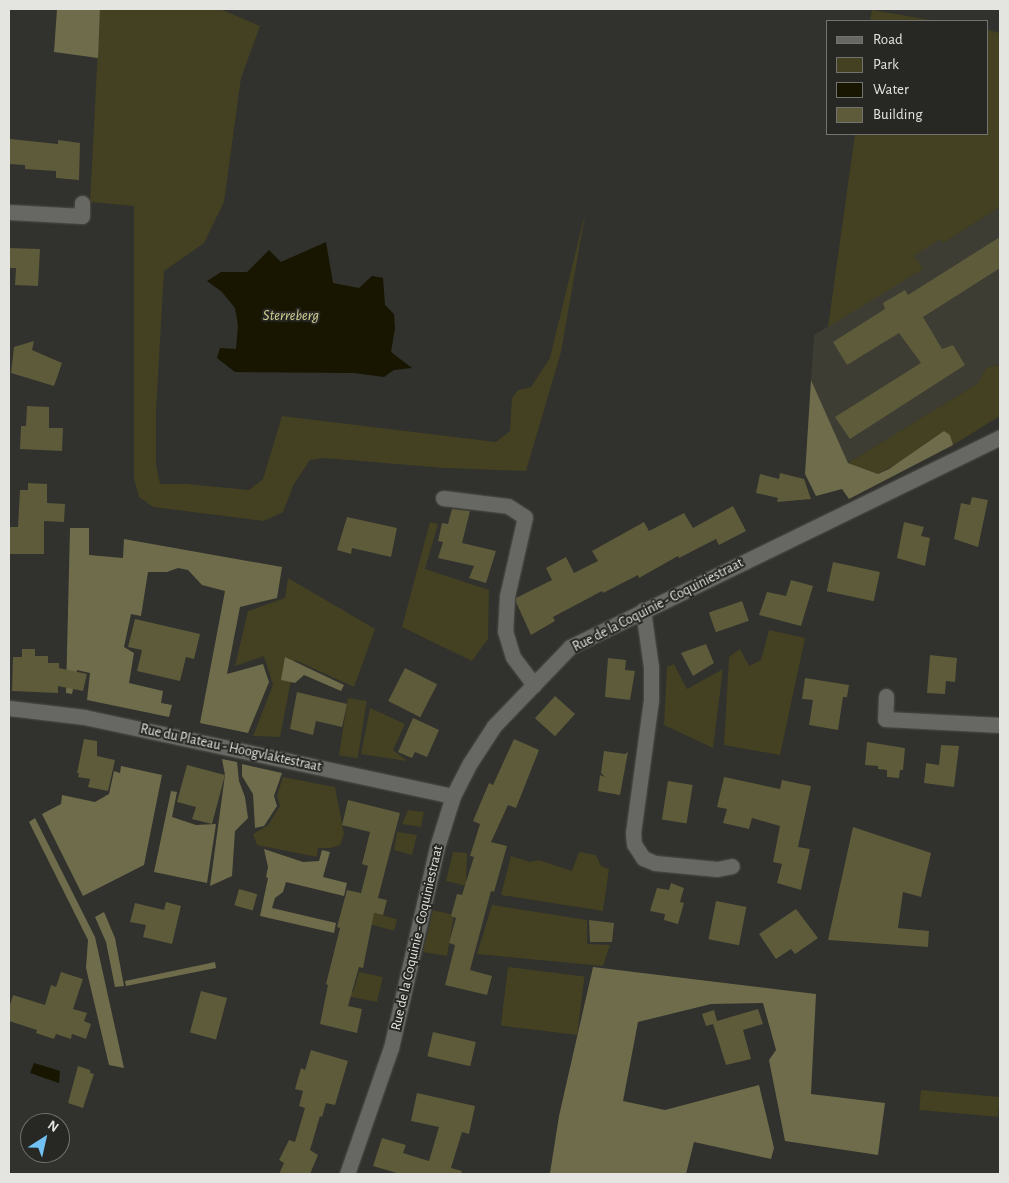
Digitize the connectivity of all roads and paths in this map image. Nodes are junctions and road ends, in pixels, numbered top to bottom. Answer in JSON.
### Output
{"nodes":[{"id":1,"x":82,"y":203,"type":"dead end"},
{"id":2,"x":9,"y":212,"type":"edge"},
{"id":3,"x":1000,"y":437,"type":"edge"},
{"id":4,"x":443,"y":498,"type":"dead end"},
{"id":5,"x":643,"y":610,"type":"junction"},
{"id":6,"x":534,"y":685,"type":"junction"},
{"id":7,"x":886,"y":696,"type":"dead end"},
{"id":8,"x":9,"y":708,"type":"edge"},
{"id":9,"x":1000,"y":725,"type":"edge"},
{"id":10,"x":453,"y":796,"type":"junction"},
{"id":11,"x":732,"y":866,"type":"dead end"},
{"id":12,"x":347,"y":1174,"type":"edge"}],
"edges":[{"from":1,"to":2,"type":"street"},
{"from":3,"to":5,"type":"street","name":"Rue de la Coquinie - Coquiniestraat"},
{"from":4,"to":6,"type":"street"},
{"from":5,"to":6,"type":"street","name":"Rue de la Coquinie - Coquiniestraat"},
{"from":5,"to":11,"type":"street"},
{"from":6,"to":10,"type":"street","name":"Rue de la Coquinie - Coquiniestraat"},
{"from":7,"to":9,"type":"street"},
{"from":8,"to":10,"type":"street","name":"Rue du Plateau - Hoogvlaktestraat"},
{"from":10,"to":12,"type":"street","name":"Rue de la Coquinie - Coquiniestraat"}]}
